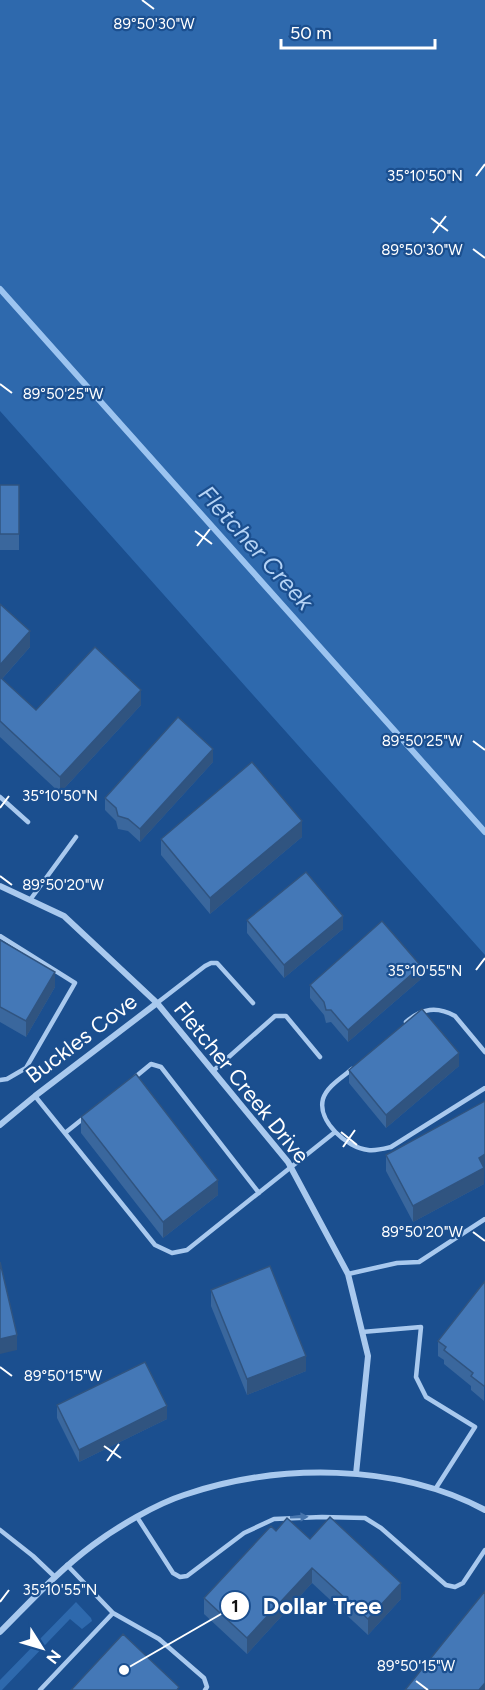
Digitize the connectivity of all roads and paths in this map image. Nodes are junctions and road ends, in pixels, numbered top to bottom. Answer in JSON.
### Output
{"nodes":[{"id":1,"x":0,"y":797,"type":"edge"},
{"id":2,"x":28,"y":822,"type":"dead end"},
{"id":3,"x":76,"y":837,"type":"dead end"},
{"id":4,"x":0,"y":886,"type":"edge"},
{"id":5,"x":30,"y":900,"type":"junction"},
{"id":6,"x":0,"y":936,"type":"edge"},
{"id":7,"x":157,"y":1003,"type":"junction"},
{"id":8,"x":253,"y":1004,"type":"dead end"},
{"id":9,"x":399,"y":1028,"type":"edge"},
{"id":10,"x":485,"y":1052,"type":"edge"},
{"id":11,"x":320,"y":1057,"type":"dead end"},
{"id":12,"x":355,"y":1066,"type":"edge"},
{"id":13,"x":213,"y":1071,"type":"junction"},
{"id":14,"x":0,"y":1080,"type":"edge"},
{"id":15,"x":125,"y":1085,"type":"edge"},
{"id":16,"x":485,"y":1088,"type":"edge"},
{"id":17,"x":35,"y":1096,"type":"junction"},
{"id":18,"x":91,"y":1112,"type":"edge"},
{"id":19,"x":0,"y":1125,"type":"edge"},
{"id":20,"x":335,"y":1132,"type":"junction"},
{"id":21,"x":65,"y":1133,"type":"junction"},
{"id":22,"x":291,"y":1168,"type":"junction"},
{"id":23,"x":259,"y":1193,"type":"junction"},
{"id":24,"x":485,"y":1219,"type":"edge"},
{"id":25,"x":348,"y":1274,"type":"junction"},
{"id":26,"x":362,"y":1332,"type":"junction"},
{"id":27,"x":356,"y":1474,"type":"junction"},
{"id":28,"x":436,"y":1488,"type":"junction"},
{"id":29,"x":485,"y":1510,"type":"edge"},
{"id":30,"x":137,"y":1517,"type":"junction"},
{"id":31,"x":0,"y":1530,"type":"edge"},
{"id":32,"x":485,"y":1550,"type":"edge"},
{"id":33,"x":67,"y":1565,"type":"junction"},
{"id":34,"x":55,"y":1577,"type":"junction"},
{"id":35,"x":113,"y":1613,"type":"junction"},
{"id":36,"x":0,"y":1632,"type":"edge"},
{"id":37,"x":40,"y":1690,"type":"edge"},
{"id":38,"x":205,"y":1690,"type":"edge"}],
"edges":[{"from":1,"to":2,"type":"lane"},
{"from":3,"to":5,"type":"lane"},
{"from":4,"to":5,"type":"street","name":"Fletcher Creek Drive"},
{"from":5,"to":7,"type":"street","name":"Fletcher Creek Drive"},
{"from":6,"to":14,"type":"lane"},
{"from":7,"to":8,"type":"lane"},
{"from":7,"to":13,"type":"street","name":"Fletcher Creek Drive"},
{"from":7,"to":17,"type":"street","name":"Buckles Cove"},
{"from":9,"to":10,"type":"lane"},
{"from":11,"to":13,"type":"lane"},
{"from":12,"to":20,"type":"lane"},
{"from":13,"to":22,"type":"street","name":"Fletcher Creek Drive"},
{"from":15,"to":23,"type":"lane"},
{"from":16,"to":20,"type":"lane"},
{"from":17,"to":19,"type":"street","name":"Buckles Cove"},
{"from":17,"to":21,"type":"lane"},
{"from":18,"to":21,"type":"lane"},
{"from":20,"to":22,"type":"lane"},
{"from":21,"to":23,"type":"lane"},
{"from":22,"to":23,"type":"lane"},
{"from":22,"to":25,"type":"street","name":"Fletcher Creek Drive"},
{"from":24,"to":25,"type":"lane"},
{"from":25,"to":26,"type":"street","name":"Fletcher Creek Drive"},
{"from":26,"to":27,"type":"street","name":"Fletcher Creek Drive"},
{"from":26,"to":28,"type":"lane"},
{"from":27,"to":28,"type":"street"},
{"from":27,"to":30,"type":"street"},
{"from":28,"to":29,"type":"street"},
{"from":30,"to":32,"type":"lane","one_way":true},
{"from":30,"to":33,"type":"street"},
{"from":31,"to":34,"type":"lane"},
{"from":33,"to":34,"type":"street"},
{"from":33,"to":35,"type":"lane"},
{"from":34,"to":36,"type":"street"},
{"from":35,"to":37,"type":"lane"},
{"from":35,"to":38,"type":"lane"}]}
